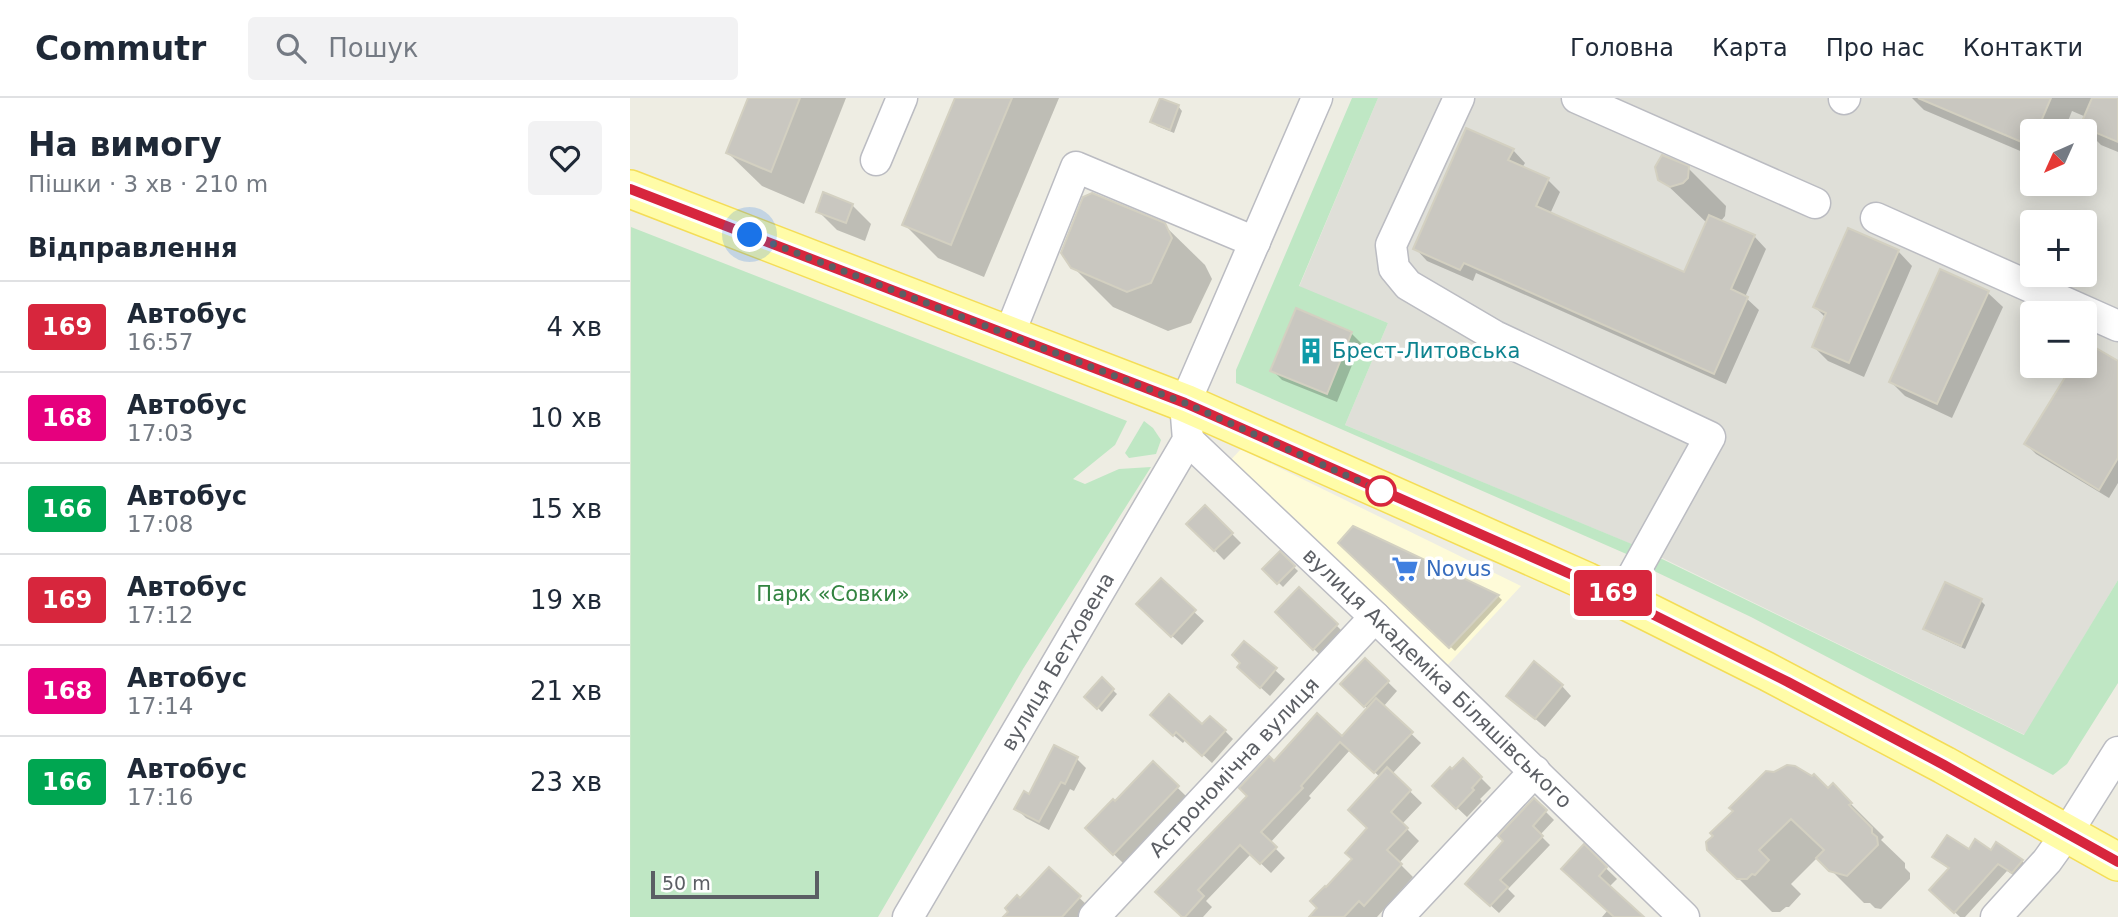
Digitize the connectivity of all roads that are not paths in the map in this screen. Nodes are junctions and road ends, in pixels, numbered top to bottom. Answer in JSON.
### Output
{"nodes":[{"id":1,"x":902,"y":98,"type":"edge"},
{"id":2,"x":1317,"y":98,"type":"edge"},
{"id":3,"x":1458,"y":98,"type":"edge"},
{"id":4,"x":1577,"y":98,"type":"edge"},
{"id":5,"x":876,"y":160,"type":"dead end"},
{"id":6,"x":630,"y":189,"type":"edge"},
{"id":7,"x":1815,"y":203,"type":"dead end"},
{"id":8,"x":1876,"y":218,"type":"dead end"},
{"id":9,"x":1255,"y":242,"type":"junction"},
{"id":10,"x":2118,"y":326,"type":"edge"},
{"id":11,"x":1009,"y":335,"type":"junction"},
{"id":12,"x":1185,"y":403,"type":"junction"},
{"id":13,"x":1188,"y":440,"type":"junction"},
{"id":14,"x":1621,"y":597,"type":"junction"},
{"id":15,"x":1375,"y":617,"type":"junction"},
{"id":16,"x":2118,"y":752,"type":"edge"},
{"id":17,"x":1535,"y":771,"type":"junction"},
{"id":18,"x":2067,"y":833,"type":"junction"},
{"id":19,"x":2118,"y":862,"type":"edge"},
{"id":20,"x":908,"y":917,"type":"edge"},
{"id":21,"x":1094,"y":917,"type":"edge"},
{"id":22,"x":1398,"y":917,"type":"edge"},
{"id":23,"x":1684,"y":917,"type":"edge"},
{"id":24,"x":1996,"y":917,"type":"edge"}],
"edges":[{"from":1,"to":5,"type":"street"},
{"from":2,"to":9,"type":"street"},
{"from":3,"to":14,"type":"street"},
{"from":4,"to":7,"type":"street"},
{"from":6,"to":11,"type":"main road"},
{"from":8,"to":10,"type":"street"},
{"from":9,"to":11,"type":"street"},
{"from":9,"to":12,"type":"street"},
{"from":11,"to":12,"type":"main road"},
{"from":12,"to":13,"type":"street"},
{"from":12,"to":14,"type":"main road"},
{"from":13,"to":15,"type":"street","name":"вулиця Академіка Біляшівського"},
{"from":13,"to":20,"type":"street","name":"вулиця Бетховена"},
{"from":14,"to":18,"type":"main road"},
{"from":15,"to":17,"type":"street","name":"вулиця Академіка Біляшівського"},
{"from":15,"to":21,"type":"street","name":"Астрономічна вулиця"},
{"from":16,"to":18,"type":"street"},
{"from":17,"to":22,"type":"street"},
{"from":17,"to":23,"type":"street","name":"вулиця Академіка Біляшівського"},
{"from":18,"to":19,"type":"main road"},
{"from":18,"to":24,"type":"street"}]}
